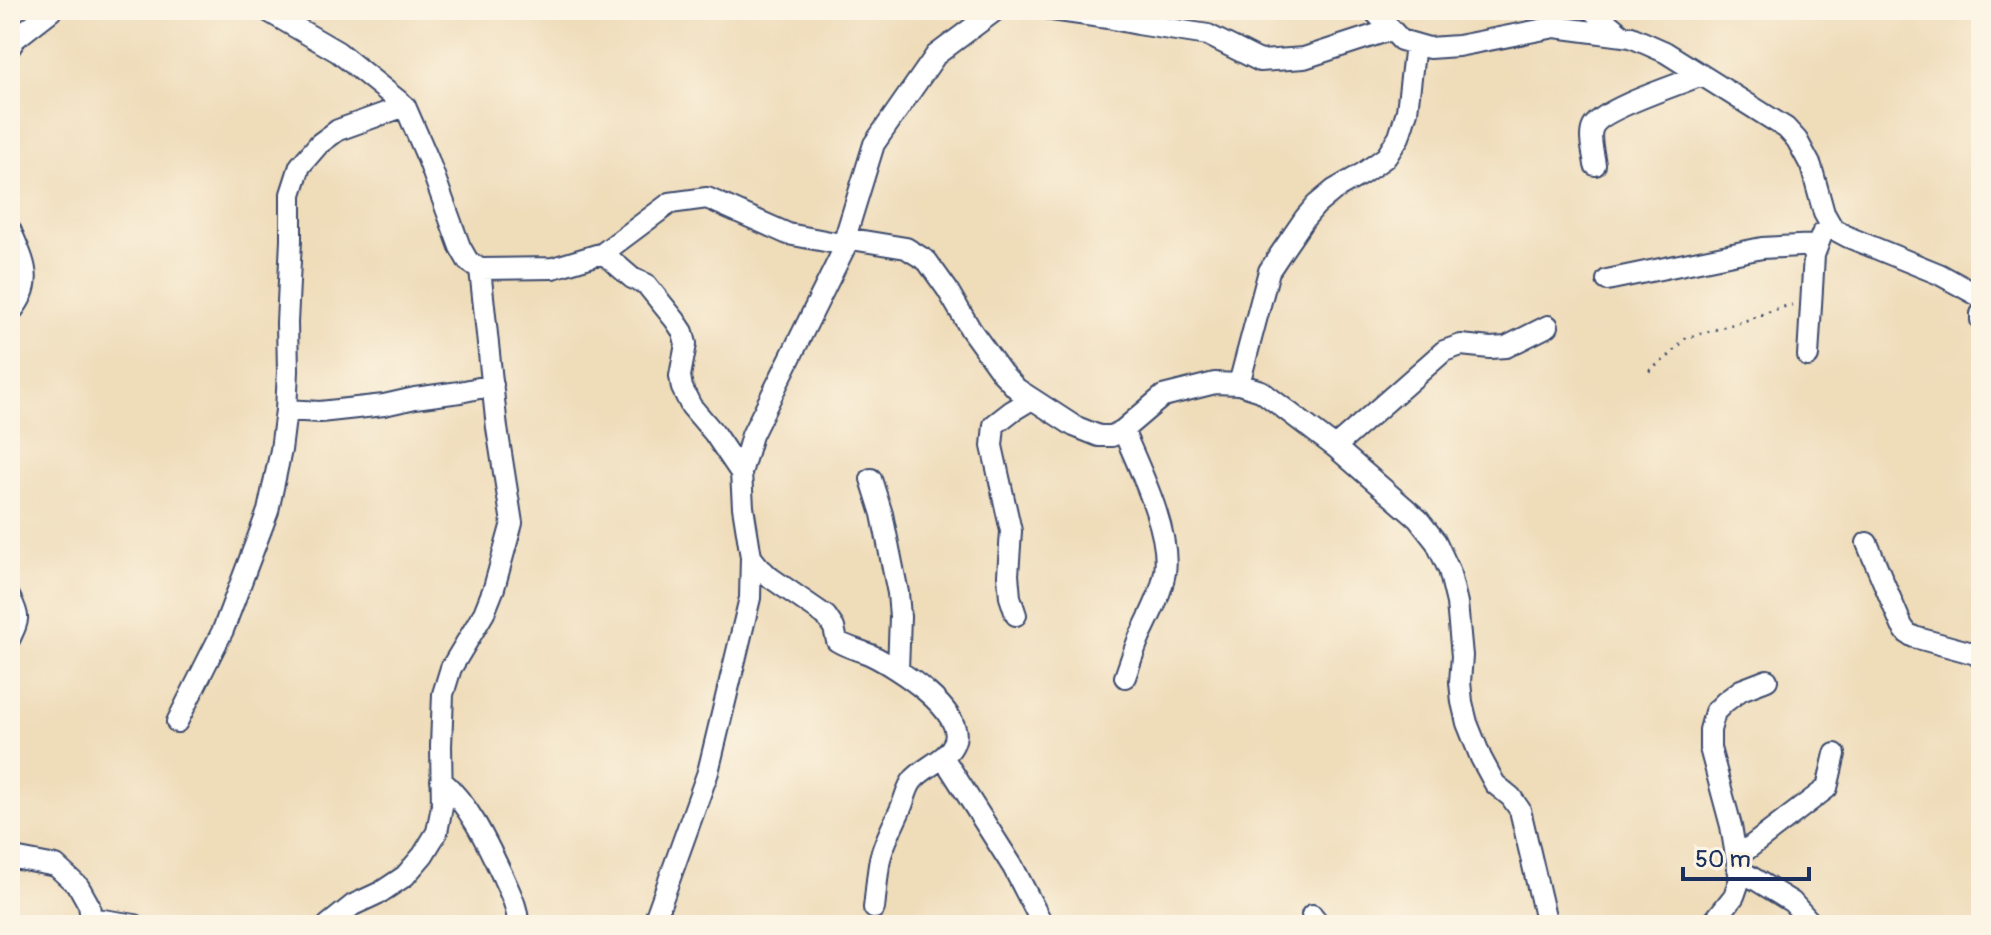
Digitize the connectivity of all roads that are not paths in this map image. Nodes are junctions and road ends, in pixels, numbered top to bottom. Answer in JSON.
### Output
{"nodes":[{"id":1,"x":52,"y":10,"type":"edge"},
{"id":2,"x":266,"y":10,"type":"edge"},
{"id":3,"x":996,"y":10,"type":"edge"},
{"id":4,"x":1052,"y":10,"type":"edge"},
{"id":5,"x":1373,"y":10,"type":"edge"},
{"id":6,"x":1592,"y":10,"type":"edge"},
{"id":7,"x":1390,"y":30,"type":"junction"},
{"id":8,"x":1622,"y":35,"type":"junction"},
{"id":9,"x":12,"y":41,"type":"edge"},
{"id":10,"x":1415,"y":44,"type":"junction"},
{"id":11,"x":1702,"y":75,"type":"junction"},
{"id":12,"x":405,"y":106,"type":"junction"},
{"id":13,"x":1595,"y":165,"type":"dead end"},
{"id":14,"x":1827,"y":219,"type":"junction"},
{"id":15,"x":10,"y":229,"type":"edge"},
{"id":16,"x":845,"y":241,"type":"junction"},
{"id":17,"x":1817,"y":245,"type":"junction"},
{"id":18,"x":603,"y":253,"type":"junction"},
{"id":19,"x":480,"y":269,"type":"junction"},
{"id":20,"x":1607,"y":280,"type":"dead end"},
{"id":21,"x":1981,"y":297,"type":"edge"},
{"id":22,"x":10,"y":313,"type":"edge"},
{"id":23,"x":1548,"y":326,"type":"dead end"},
{"id":24,"x":1808,"y":356,"type":"dead end"},
{"id":25,"x":1239,"y":384,"type":"junction"},
{"id":26,"x":493,"y":385,"type":"junction"},
{"id":27,"x":1032,"y":399,"type":"junction"},
{"id":28,"x":286,"y":410,"type":"junction"},
{"id":29,"x":1123,"y":430,"type":"junction"},
{"id":30,"x":1335,"y":447,"type":"junction"},
{"id":31,"x":741,"y":473,"type":"junction"},
{"id":32,"x":871,"y":479,"type":"dead end"},
{"id":33,"x":1867,"y":543,"type":"dead end"},
{"id":34,"x":751,"y":557,"type":"junction"},
{"id":35,"x":790,"y":592,"type":"junction"},
{"id":36,"x":10,"y":598,"type":"edge"},
{"id":37,"x":750,"y":598,"type":"junction"},
{"id":38,"x":1016,"y":615,"type":"dead end"},
{"id":39,"x":10,"y":638,"type":"edge"},
{"id":40,"x":1981,"y":659,"type":"edge"},
{"id":41,"x":898,"y":669,"type":"junction"},
{"id":42,"x":1125,"y":677,"type":"dead end"},
{"id":43,"x":1767,"y":680,"type":"dead end"},
{"id":44,"x":177,"y":722,"type":"dead end"},
{"id":45,"x":1835,"y":754,"type":"dead end"},
{"id":46,"x":943,"y":757,"type":"junction"},
{"id":47,"x":441,"y":780,"type":"junction"},
{"id":48,"x":10,"y":859,"type":"edge"},
{"id":49,"x":1738,"y":863,"type":"junction"},
{"id":50,"x":874,"y":908,"type":"dead end"},
{"id":51,"x":91,"y":922,"type":"edge"},
{"id":52,"x":135,"y":925,"type":"edge"},
{"id":53,"x":328,"y":925,"type":"edge"},
{"id":54,"x":518,"y":925,"type":"edge"},
{"id":55,"x":653,"y":925,"type":"edge"},
{"id":56,"x":1043,"y":925,"type":"edge"},
{"id":57,"x":1547,"y":925,"type":"edge"},
{"id":58,"x":1711,"y":925,"type":"edge"},
{"id":59,"x":1813,"y":925,"type":"edge"}],
"edges":[{"from":1,"to":9,"type":"street"},
{"from":2,"to":12,"type":"street"},
{"from":3,"to":16,"type":"street"},
{"from":4,"to":7,"type":"street"},
{"from":5,"to":7,"type":"street"},
{"from":6,"to":8,"type":"street"},
{"from":7,"to":10,"type":"street"},
{"from":8,"to":10,"type":"street"},
{"from":8,"to":11,"type":"street"},
{"from":10,"to":25,"type":"street"},
{"from":11,"to":13,"type":"street"},
{"from":11,"to":14,"type":"street"},
{"from":12,"to":19,"type":"street"},
{"from":12,"to":28,"type":"street"},
{"from":14,"to":17,"type":"street"},
{"from":14,"to":21,"type":"street"},
{"from":15,"to":22,"type":"street"},
{"from":16,"to":18,"type":"street"},
{"from":16,"to":27,"type":"street"},
{"from":16,"to":31,"type":"street"},
{"from":17,"to":20,"type":"street"},
{"from":17,"to":24,"type":"street"},
{"from":18,"to":19,"type":"street"},
{"from":18,"to":31,"type":"street"},
{"from":19,"to":26,"type":"street"},
{"from":23,"to":30,"type":"street"},
{"from":25,"to":29,"type":"street"},
{"from":25,"to":30,"type":"street"},
{"from":26,"to":28,"type":"street"},
{"from":26,"to":47,"type":"street"},
{"from":27,"to":29,"type":"street"},
{"from":27,"to":38,"type":"street"},
{"from":28,"to":44,"type":"street"},
{"from":29,"to":42,"type":"street"},
{"from":30,"to":57,"type":"street"},
{"from":31,"to":34,"type":"street"},
{"from":32,"to":41,"type":"street"},
{"from":33,"to":40,"type":"street"},
{"from":34,"to":35,"type":"street"},
{"from":34,"to":37,"type":"street"},
{"from":35,"to":37,"type":"street"},
{"from":35,"to":41,"type":"street"},
{"from":36,"to":39,"type":"street"},
{"from":37,"to":55,"type":"street"},
{"from":41,"to":46,"type":"street"},
{"from":43,"to":49,"type":"street"},
{"from":45,"to":49,"type":"street"},
{"from":46,"to":50,"type":"street"},
{"from":46,"to":56,"type":"street"},
{"from":47,"to":53,"type":"street"},
{"from":47,"to":54,"type":"street"},
{"from":48,"to":51,"type":"street"},
{"from":49,"to":58,"type":"street"},
{"from":49,"to":59,"type":"street"},
{"from":51,"to":52,"type":"street"}]}
